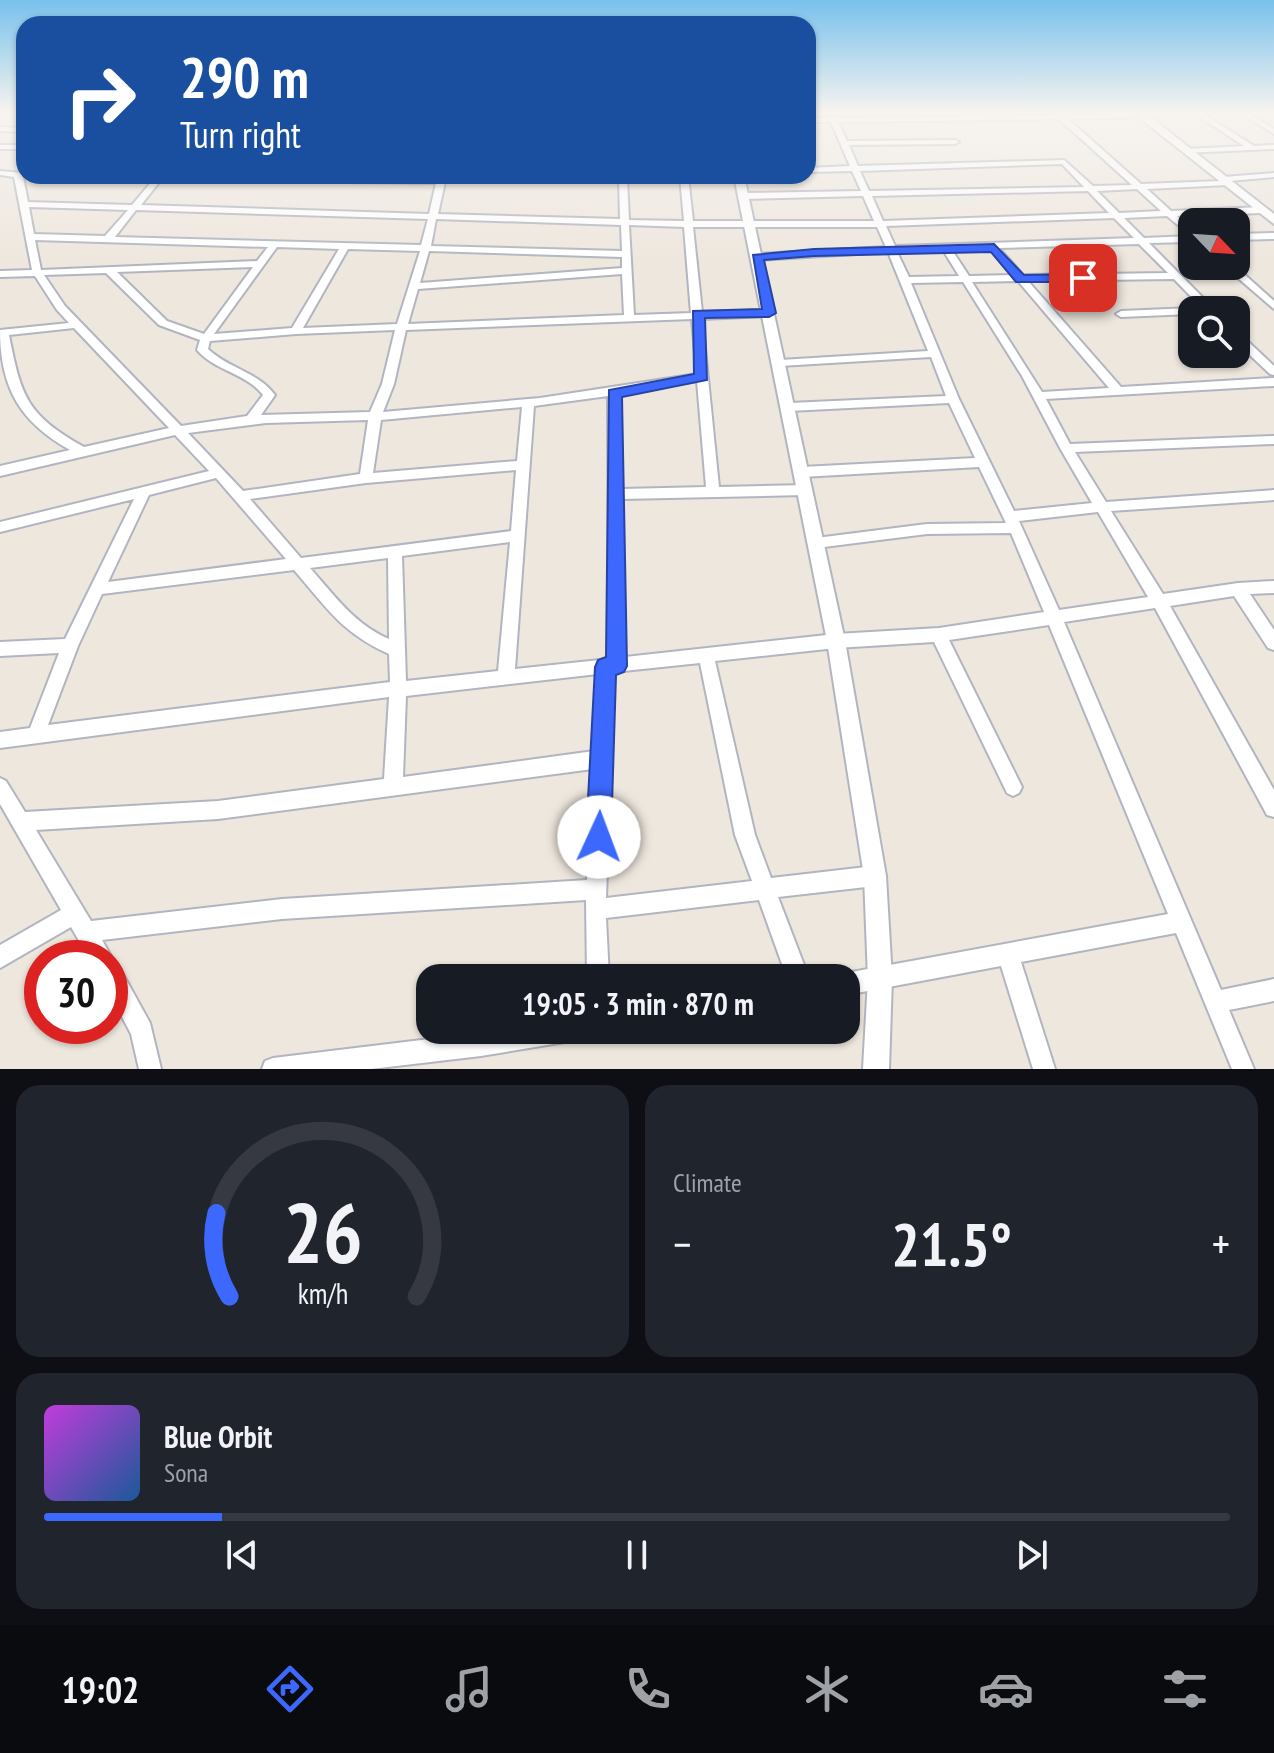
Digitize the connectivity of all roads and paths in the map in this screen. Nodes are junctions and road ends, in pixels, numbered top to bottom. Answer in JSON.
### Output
{"nodes":[{"id":1,"x":852,"y":162,"type":"edge"},
{"id":2,"x":969,"y":162,"type":"edge"},
{"id":3,"x":1111,"y":162,"type":"edge"},
{"id":4,"x":1201,"y":162,"type":"edge"},
{"id":5,"x":971,"y":165,"type":"junction"},
{"id":6,"x":855,"y":169,"type":"junction"},
{"id":7,"x":816,"y":170,"type":"edge"},
{"id":8,"x":1274,"y":175,"type":"edge"},
{"id":9,"x":1226,"y":181,"type":"junction"},
{"id":10,"x":22,"y":184,"type":"edge"},
{"id":11,"x":153,"y":184,"type":"edge"},
{"id":12,"x":440,"y":184,"type":"edge"},
{"id":13,"x":623,"y":184,"type":"edge"},
{"id":14,"x":685,"y":184,"type":"edge"},
{"id":15,"x":741,"y":184,"type":"edge"},
{"id":16,"x":1138,"y":186,"type":"junction"},
{"id":17,"x":1088,"y":189,"type":"junction"},
{"id":18,"x":866,"y":195,"type":"junction"},
{"id":19,"x":743,"y":196,"type":"junction"},
{"id":20,"x":24,"y":204,"type":"junction"},
{"id":21,"x":133,"y":208,"type":"junction"},
{"id":22,"x":1262,"y":210,"type":"junction"},
{"id":23,"x":1169,"y":214,"type":"junction"},
{"id":24,"x":1116,"y":216,"type":"junction"},
{"id":25,"x":430,"y":217,"type":"junction"},
{"id":26,"x":1274,"y":220,"type":"edge"},
{"id":27,"x":624,"y":223,"type":"junction"},
{"id":28,"x":1178,"y":223,"type":"edge"},
{"id":29,"x":689,"y":224,"type":"junction"},
{"id":30,"x":750,"y":224,"type":"junction"},
{"id":31,"x":879,"y":224,"type":"junction"},
{"id":32,"x":1274,"y":236,"type":"edge"},
{"id":33,"x":30,"y":237,"type":"junction"},
{"id":34,"x":1250,"y":237,"type":"edge"},
{"id":35,"x":1178,"y":238,"type":"edge"},
{"id":36,"x":107,"y":240,"type":"junction"},
{"id":37,"x":1142,"y":242,"type":"junction"},
{"id":38,"x":273,"y":246,"type":"junction"},
{"id":39,"x":344,"y":248,"type":"junction"},
{"id":40,"x":994,"y":248,"type":"junction"},
{"id":41,"x":425,"y":250,"type":"junction"},
{"id":42,"x":947,"y":250,"type":"junction"},
{"id":43,"x":891,"y":251,"type":"junction"},
{"id":44,"x":626,"y":254,"type":"junction"},
{"id":45,"x":757,"y":257,"type":"junction"},
{"id":46,"x":261,"y":264,"type":"junction"},
{"id":47,"x":110,"y":271,"type":"junction"},
{"id":48,"x":626,"y":271,"type":"junction"},
{"id":49,"x":37,"y":272,"type":"junction"},
{"id":50,"x":0,"y":274,"type":"edge"},
{"id":51,"x":1177,"y":276,"type":"junction"},
{"id":52,"x":1020,"y":279,"type":"junction"},
{"id":53,"x":905,"y":280,"type":"junction"},
{"id":54,"x":967,"y":280,"type":"junction"},
{"id":55,"x":1245,"y":280,"type":"edge"},
{"id":56,"x":414,"y":286,"type":"junction"},
{"id":57,"x":1196,"y":296,"type":"edge"},
{"id":58,"x":1274,"y":306,"type":"edge"},
{"id":59,"x":1178,"y":312,"type":"edge"},
{"id":60,"x":769,"y":313,"type":"junction"},
{"id":61,"x":698,"y":314,"type":"junction"},
{"id":62,"x":1121,"y":314,"type":"dead end"},
{"id":63,"x":629,"y":318,"type":"junction"},
{"id":64,"x":76,"y":325,"type":"junction"},
{"id":65,"x":401,"y":328,"type":"junction"},
{"id":66,"x":296,"y":331,"type":"junction"},
{"id":67,"x":1,"y":333,"type":"edge"},
{"id":68,"x":206,"y":338,"type":"junction"},
{"id":69,"x":1250,"y":349,"type":"edge"},
{"id":70,"x":934,"y":354,"type":"junction"},
{"id":71,"x":780,"y":363,"type":"junction"},
{"id":72,"x":1274,"y":372,"type":"edge"},
{"id":73,"x":702,"y":377,"type":"junction"},
{"id":74,"x":1274,"y":382,"type":"edge"},
{"id":75,"x":1119,"y":392,"type":"junction"},
{"id":76,"x":614,"y":393,"type":"junction"},
{"id":77,"x":1039,"y":396,"type":"junction"},
{"id":78,"x":953,"y":399,"type":"junction"},
{"id":79,"x":528,"y":404,"type":"junction"},
{"id":80,"x":789,"y":407,"type":"junction"},
{"id":81,"x":375,"y":416,"type":"junction"},
{"id":82,"x":251,"y":420,"type":"junction"},
{"id":83,"x":176,"y":430,"type":"junction"},
{"id":84,"x":1274,"y":440,"type":"edge"},
{"id":85,"x":1066,"y":448,"type":"junction"},
{"id":86,"x":83,"y":452,"type":"junction"},
{"id":87,"x":983,"y":462,"type":"junction"},
{"id":88,"x":523,"y":465,"type":"junction"},
{"id":89,"x":0,"y":471,"type":"edge"},
{"id":90,"x":218,"y":473,"type":"junction"},
{"id":91,"x":366,"y":478,"type":"junction"},
{"id":92,"x":804,"y":481,"type":"junction"},
{"id":93,"x":713,"y":490,"type":"junction"},
{"id":94,"x":144,"y":491,"type":"junction"},
{"id":95,"x":615,"y":494,"type":"junction"},
{"id":96,"x":1274,"y":495,"type":"edge"},
{"id":97,"x":239,"y":496,"type":"junction"},
{"id":98,"x":1100,"y":507,"type":"junction"},
{"id":99,"x":1013,"y":522,"type":"junction"},
{"id":100,"x":0,"y":527,"type":"edge"},
{"id":101,"x":517,"y":536,"type":"junction"},
{"id":102,"x":816,"y":543,"type":"junction"},
{"id":103,"x":395,"y":550,"type":"junction"},
{"id":104,"x":297,"y":563,"type":"junction"},
{"id":105,"x":1274,"y":587,"type":"edge"},
{"id":106,"x":97,"y":589,"type":"junction"},
{"id":107,"x":1238,"y":589,"type":"junction"},
{"id":108,"x":1159,"y":601,"type":"junction"},
{"id":109,"x":1051,"y":617,"type":"junction"},
{"id":110,"x":939,"y":635,"type":"junction"},
{"id":111,"x":836,"y":641,"type":"junction"},
{"id":112,"x":1274,"y":643,"type":"edge"},
{"id":113,"x":70,"y":646,"type":"junction"},
{"id":114,"x":0,"y":649,"type":"edge"},
{"id":115,"x":397,"y":650,"type":"junction"},
{"id":116,"x":706,"y":655,"type":"junction"},
{"id":117,"x":611,"y":666,"type":"junction"},
{"id":118,"x":506,"y":678,"type":"junction"},
{"id":119,"x":398,"y":689,"type":"junction"},
{"id":120,"x":36,"y":735,"type":"junction"},
{"id":121,"x":0,"y":740,"type":"edge"},
{"id":122,"x":602,"y":759,"type":"junction"},
{"id":123,"x":0,"y":787,"type":"edge"},
{"id":124,"x":393,"y":787,"type":"junction"},
{"id":125,"x":1013,"y":787,"type":"dead end"},
{"id":126,"x":1274,"y":808,"type":"edge"},
{"id":127,"x":21,"y":822,"type":"junction"},
{"id":128,"x":875,"y":876,"type":"junction"},
{"id":129,"x":765,"y":889,"type":"junction"},
{"id":130,"x":596,"y":899,"type":"junction"},
{"id":131,"x":1180,"y":922,"type":"junction"},
{"id":132,"x":82,"y":923,"type":"junction"},
{"id":133,"x":91,"y":940,"type":"edge"},
{"id":134,"x":1008,"y":955,"type":"junction"},
{"id":135,"x":0,"y":957,"type":"edge"},
{"id":136,"x":598,"y":964,"type":"edge"},
{"id":137,"x":793,"y":964,"type":"edge"},
{"id":138,"x":880,"y":979,"type":"junction"},
{"id":139,"x":860,"y":982,"type":"edge"},
{"id":140,"x":1274,"y":990,"type":"edge"},
{"id":141,"x":1214,"y":1002,"type":"junction"},
{"id":142,"x":128,"y":1006,"type":"edge"},
{"id":143,"x":487,"y":1044,"type":"edge"},
{"id":144,"x":150,"y":1069,"type":"edge"},
{"id":145,"x":273,"y":1069,"type":"edge"},
{"id":146,"x":876,"y":1069,"type":"edge"},
{"id":147,"x":1044,"y":1069,"type":"edge"},
{"id":148,"x":1243,"y":1069,"type":"edge"}],
"edges":[{"from":1,"to":6,"type":"street"},
{"from":2,"to":5,"type":"street"},
{"from":3,"to":16,"type":"street"},
{"from":4,"to":9,"type":"main road"},
{"from":5,"to":6,"type":"street"},
{"from":5,"to":17,"type":"street"},
{"from":6,"to":7,"type":"street"},
{"from":6,"to":18,"type":"street"},
{"from":8,"to":9,"type":"street"},
{"from":9,"to":16,"type":"street"},
{"from":9,"to":22,"type":"main road"},
{"from":10,"to":20,"type":"street"},
{"from":11,"to":21,"type":"street"},
{"from":12,"to":25,"type":"street"},
{"from":13,"to":27,"type":"street"},
{"from":14,"to":29,"type":"street"},
{"from":15,"to":19,"type":"street"},
{"from":16,"to":17,"type":"street"},
{"from":16,"to":23,"type":"street"},
{"from":17,"to":18,"type":"street"},
{"from":17,"to":24,"type":"street"},
{"from":18,"to":19,"type":"street"},
{"from":18,"to":31,"type":"street"},
{"from":19,"to":30,"type":"street"},
{"from":20,"to":21,"type":"street"},
{"from":20,"to":33,"type":"street"},
{"from":21,"to":25,"type":"street"},
{"from":21,"to":36,"type":"street"},
{"from":22,"to":23,"type":"street"},
{"from":22,"to":26,"type":"main road"},
{"from":23,"to":24,"type":"street"},
{"from":23,"to":28,"type":"street"},
{"from":24,"to":31,"type":"street"},
{"from":24,"to":37,"type":"street"},
{"from":25,"to":27,"type":"street"},
{"from":25,"to":41,"type":"street"},
{"from":27,"to":29,"type":"street"},
{"from":27,"to":44,"type":"street"},
{"from":29,"to":30,"type":"street"},
{"from":29,"to":61,"type":"street"},
{"from":30,"to":31,"type":"street"},
{"from":30,"to":45,"type":"street"},
{"from":31,"to":43,"type":"street"},
{"from":32,"to":34,"type":"street"},
{"from":33,"to":36,"type":"street"},
{"from":33,"to":49,"type":"street"},
{"from":35,"to":37,"type":"street"},
{"from":36,"to":38,"type":"street"},
{"from":37,"to":40,"type":"street"},
{"from":37,"to":51,"type":"street"},
{"from":38,"to":39,"type":"street"},
{"from":38,"to":46,"type":"street"},
{"from":39,"to":41,"type":"street"},
{"from":39,"to":66,"type":"street"},
{"from":40,"to":42,"type":"street"},
{"from":40,"to":52,"type":"street"},
{"from":41,"to":44,"type":"street"},
{"from":41,"to":56,"type":"street"},
{"from":42,"to":43,"type":"street"},
{"from":42,"to":54,"type":"street"},
{"from":43,"to":45,"type":"street"},
{"from":43,"to":53,"type":"street"},
{"from":44,"to":48,"type":"street"},
{"from":45,"to":60,"type":"street"},
{"from":46,"to":47,"type":"street"},
{"from":46,"to":68,"type":"street"},
{"from":47,"to":49,"type":"street"},
{"from":47,"to":68,"type":"street"},
{"from":48,"to":56,"type":"street"},
{"from":48,"to":63,"type":"street"},
{"from":49,"to":50,"type":"street"},
{"from":49,"to":64,"type":"street"},
{"from":51,"to":52,"type":"street"},
{"from":51,"to":57,"type":"street"},
{"from":52,"to":54,"type":"street"},
{"from":52,"to":75,"type":"street"},
{"from":53,"to":54,"type":"street"},
{"from":53,"to":70,"type":"street"},
{"from":54,"to":77,"type":"street"},
{"from":55,"to":58,"type":"street"},
{"from":56,"to":65,"type":"street"},
{"from":59,"to":62,"type":"street"},
{"from":60,"to":61,"type":"street"},
{"from":60,"to":71,"type":"street"},
{"from":61,"to":63,"type":"street"},
{"from":61,"to":73,"type":"street"},
{"from":63,"to":65,"type":"street"},
{"from":64,"to":67,"type":"street"},
{"from":64,"to":83,"type":"street"},
{"from":65,"to":66,"type":"street"},
{"from":65,"to":81,"type":"street"},
{"from":66,"to":68,"type":"street"},
{"from":67,"to":86,"type":"street"},
{"from":68,"to":82,"type":"street"},
{"from":69,"to":72,"type":"street"},
{"from":70,"to":71,"type":"street"},
{"from":70,"to":78,"type":"street"},
{"from":71,"to":80,"type":"street"},
{"from":73,"to":76,"type":"street"},
{"from":73,"to":93,"type":"street"},
{"from":74,"to":75,"type":"street"},
{"from":75,"to":77,"type":"street"},
{"from":76,"to":79,"type":"street"},
{"from":76,"to":95,"type":"street"},
{"from":77,"to":85,"type":"street"},
{"from":78,"to":80,"type":"street"},
{"from":78,"to":87,"type":"street"},
{"from":79,"to":81,"type":"street"},
{"from":79,"to":88,"type":"street"},
{"from":80,"to":92,"type":"street"},
{"from":81,"to":82,"type":"street"},
{"from":81,"to":91,"type":"street"},
{"from":82,"to":83,"type":"street"},
{"from":83,"to":86,"type":"street"},
{"from":83,"to":90,"type":"street"},
{"from":84,"to":85,"type":"street"},
{"from":85,"to":98,"type":"street"},
{"from":86,"to":89,"type":"street"},
{"from":87,"to":92,"type":"street"},
{"from":87,"to":99,"type":"street"},
{"from":88,"to":91,"type":"street"},
{"from":88,"to":101,"type":"street"},
{"from":90,"to":94,"type":"street"},
{"from":90,"to":97,"type":"street"},
{"from":91,"to":97,"type":"street"},
{"from":92,"to":93,"type":"street"},
{"from":92,"to":102,"type":"street"},
{"from":93,"to":95,"type":"street"},
{"from":94,"to":100,"type":"street"},
{"from":94,"to":106,"type":"street"},
{"from":95,"to":117,"type":"street"},
{"from":96,"to":98,"type":"street"},
{"from":97,"to":104,"type":"street"},
{"from":98,"to":99,"type":"street"},
{"from":98,"to":108,"type":"street"},
{"from":99,"to":102,"type":"street"},
{"from":99,"to":109,"type":"street"},
{"from":101,"to":103,"type":"street"},
{"from":101,"to":118,"type":"street"},
{"from":102,"to":111,"type":"street"},
{"from":103,"to":104,"type":"street"},
{"from":103,"to":115,"type":"street"},
{"from":104,"to":106,"type":"street"},
{"from":104,"to":115,"type":"street"},
{"from":105,"to":107,"type":"street"},
{"from":106,"to":113,"type":"street"},
{"from":107,"to":108,"type":"street"},
{"from":107,"to":112,"type":"street"},
{"from":108,"to":109,"type":"street"},
{"from":108,"to":126,"type":"street"},
{"from":109,"to":110,"type":"street"},
{"from":109,"to":131,"type":"street"},
{"from":110,"to":111,"type":"street"},
{"from":110,"to":125,"type":"street"},
{"from":111,"to":116,"type":"street"},
{"from":111,"to":128,"type":"street"},
{"from":113,"to":114,"type":"street"},
{"from":113,"to":120,"type":"street"},
{"from":115,"to":119,"type":"street"},
{"from":116,"to":117,"type":"street"},
{"from":116,"to":129,"type":"street"},
{"from":117,"to":118,"type":"street"},
{"from":117,"to":122,"type":"street"},
{"from":118,"to":119,"type":"street"},
{"from":119,"to":120,"type":"street"},
{"from":119,"to":124,"type":"street"},
{"from":120,"to":121,"type":"street"},
{"from":122,"to":124,"type":"street"},
{"from":122,"to":130,"type":"street"},
{"from":123,"to":127,"type":"street"},
{"from":124,"to":127,"type":"street"},
{"from":127,"to":132,"type":"street"},
{"from":128,"to":129,"type":"street"},
{"from":128,"to":138,"type":"street"},
{"from":129,"to":130,"type":"street"},
{"from":129,"to":137,"type":"street"},
{"from":130,"to":132,"type":"street"},
{"from":130,"to":136,"type":"street"},
{"from":131,"to":134,"type":"street"},
{"from":131,"to":141,"type":"street"},
{"from":132,"to":133,"type":"street"},
{"from":132,"to":135,"type":"street"},
{"from":134,"to":138,"type":"street"},
{"from":134,"to":147,"type":"street"},
{"from":138,"to":139,"type":"street"},
{"from":138,"to":146,"type":"street"},
{"from":140,"to":141,"type":"street"},
{"from":141,"to":148,"type":"street"},
{"from":142,"to":144,"type":"street"},
{"from":143,"to":145,"type":"street"}]}
